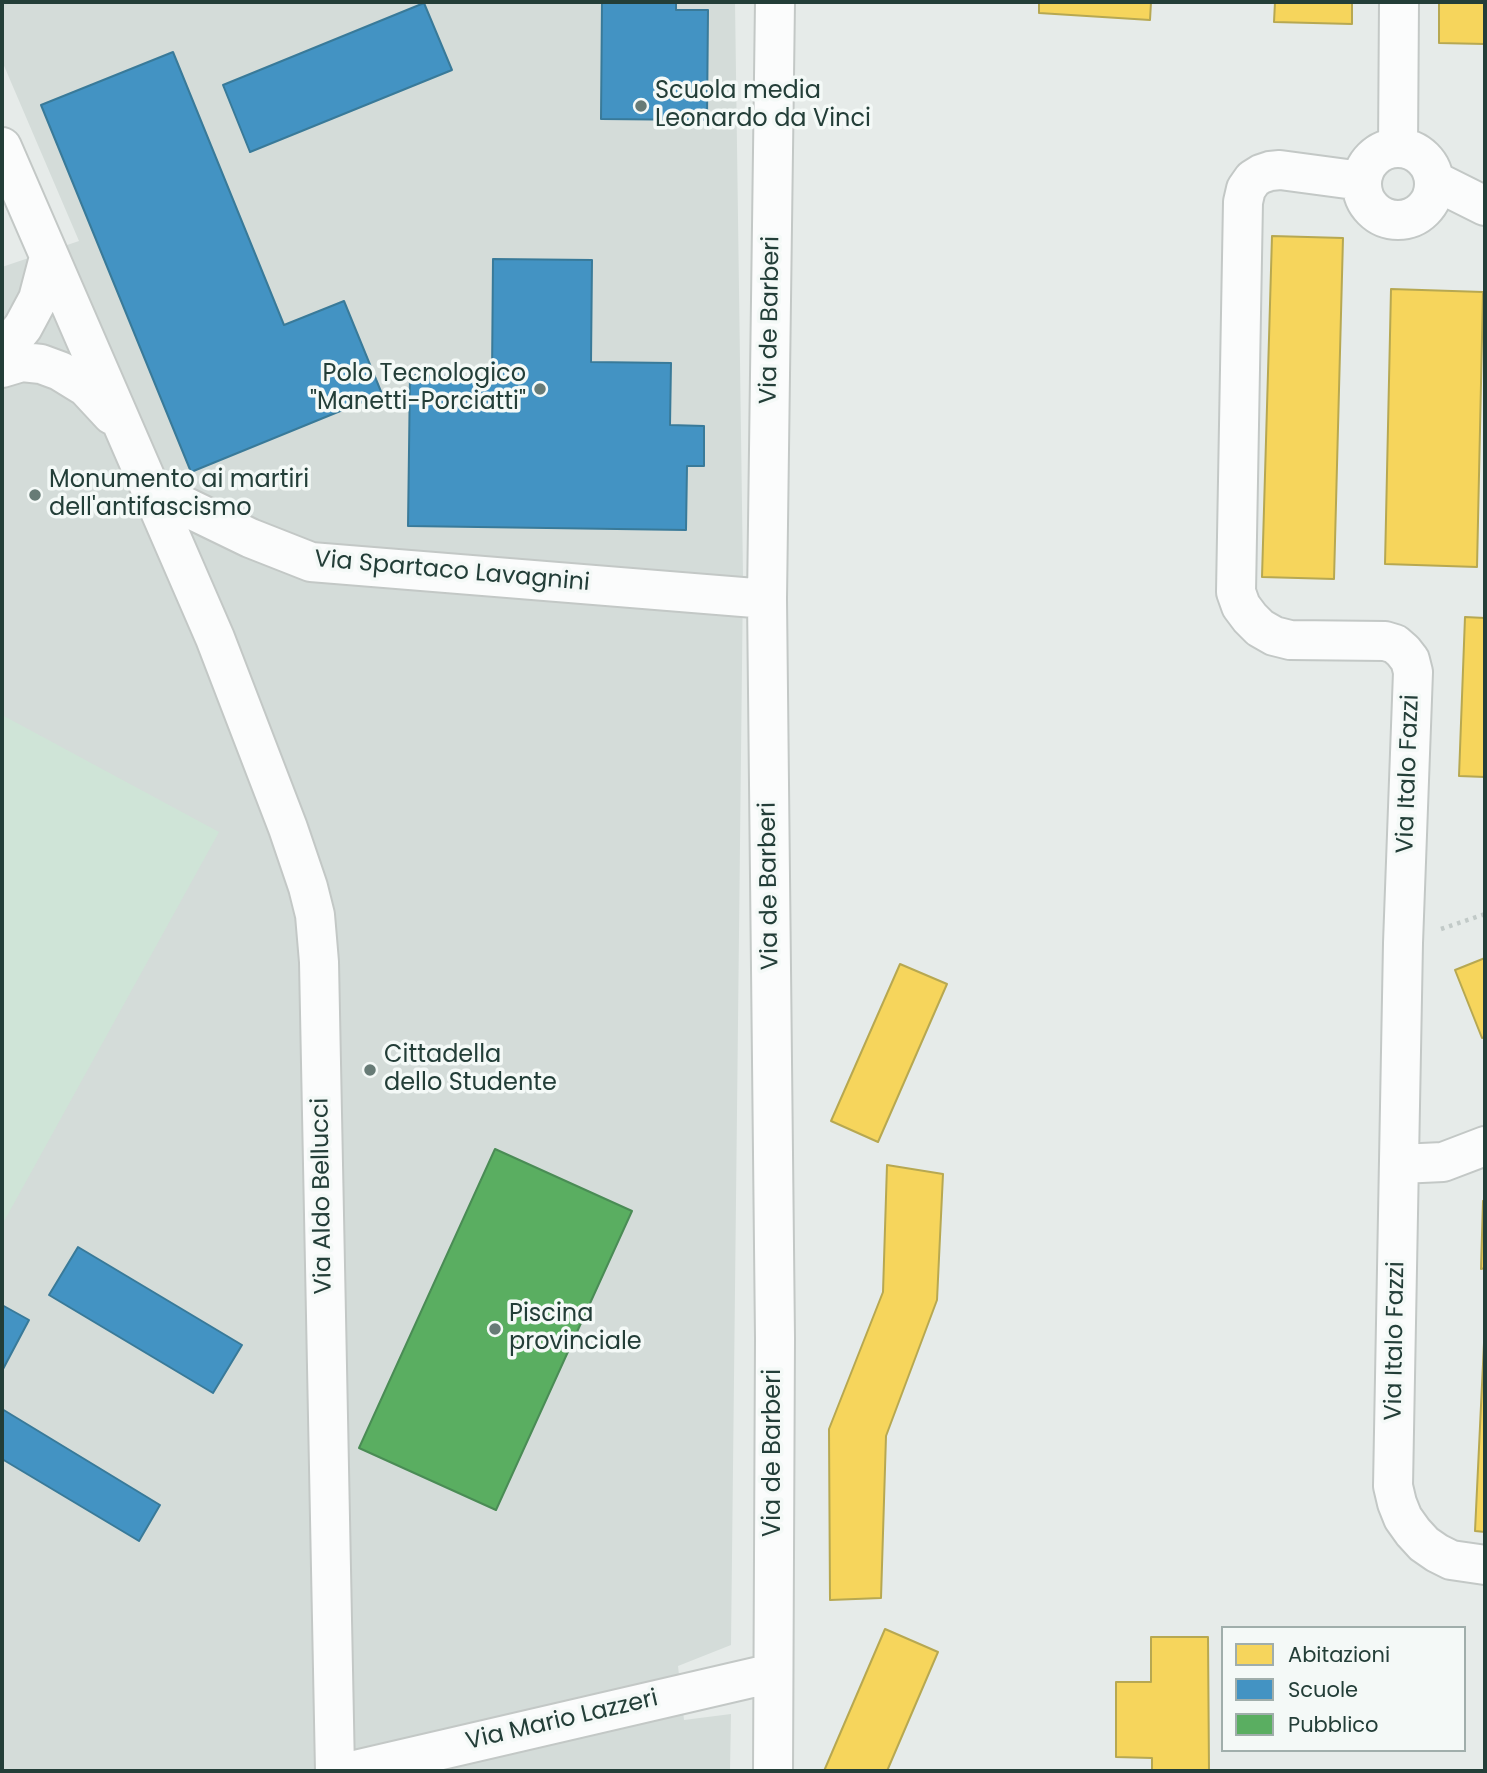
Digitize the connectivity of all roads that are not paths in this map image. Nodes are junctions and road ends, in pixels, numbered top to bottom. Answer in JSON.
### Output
{"nodes":[{"id":1,"x":775,"y":2,"type":"edge"},
{"id":2,"x":1399,"y":2,"type":"edge"},
{"id":3,"x":2,"y":147,"type":"edge"},
{"id":4,"x":1398,"y":148,"type":"junction"},
{"id":5,"x":1435,"y":180,"type":"junction"},
{"id":6,"x":1362,"y":181,"type":"junction"},
{"id":7,"x":1485,"y":181,"type":"edge"},
{"id":8,"x":1485,"y":206,"type":"edge"},
{"id":9,"x":48,"y":254,"type":"junction"},
{"id":10,"x":2,"y":353,"type":"edge"},
{"id":11,"x":2,"y":368,"type":"edge"},
{"id":12,"x":125,"y":430,"type":"junction"},
{"id":13,"x":151,"y":490,"type":"junction"},
{"id":14,"x":755,"y":598,"type":"junction"},
{"id":15,"x":1485,"y":1146,"type":"edge"},
{"id":16,"x":1400,"y":1164,"type":"junction"},
{"id":17,"x":1485,"y":1565,"type":"edge"},
{"id":18,"x":773,"y":1673,"type":"junction"},
{"id":19,"x":335,"y":1771,"type":"edge"},
{"id":20,"x":351,"y":1771,"type":"edge"},
{"id":21,"x":773,"y":1771,"type":"edge"}],
"edges":[{"from":1,"to":14,"type":"street","name":"Via de Barberi"},
{"from":2,"to":4,"type":"street"},
{"from":3,"to":9,"type":"street"},
{"from":4,"to":5,"type":"street"},
{"from":4,"to":6,"type":"street"},
{"from":5,"to":6,"type":"street"},
{"from":5,"to":7,"type":"street"},
{"from":5,"to":8,"type":"street"},
{"from":6,"to":16,"type":"street","name":"Via Italo Fazzi"},
{"from":9,"to":10,"type":"street"},
{"from":9,"to":12,"type":"street"},
{"from":11,"to":12,"type":"street"},
{"from":12,"to":13,"type":"street"},
{"from":13,"to":14,"type":"street","name":"Via Spartaco Lavagnini"},
{"from":13,"to":19,"type":"street","name":"Via Aldo Bellucci"},
{"from":14,"to":18,"type":"street","name":"Via de Barberi"},
{"from":15,"to":16,"type":"street"},
{"from":16,"to":17,"type":"street","name":"Via Italo Fazzi"},
{"from":18,"to":20,"type":"street","name":"Via Mario Lazzeri"},
{"from":18,"to":21,"type":"street","name":"Via de Barberi"}]}
